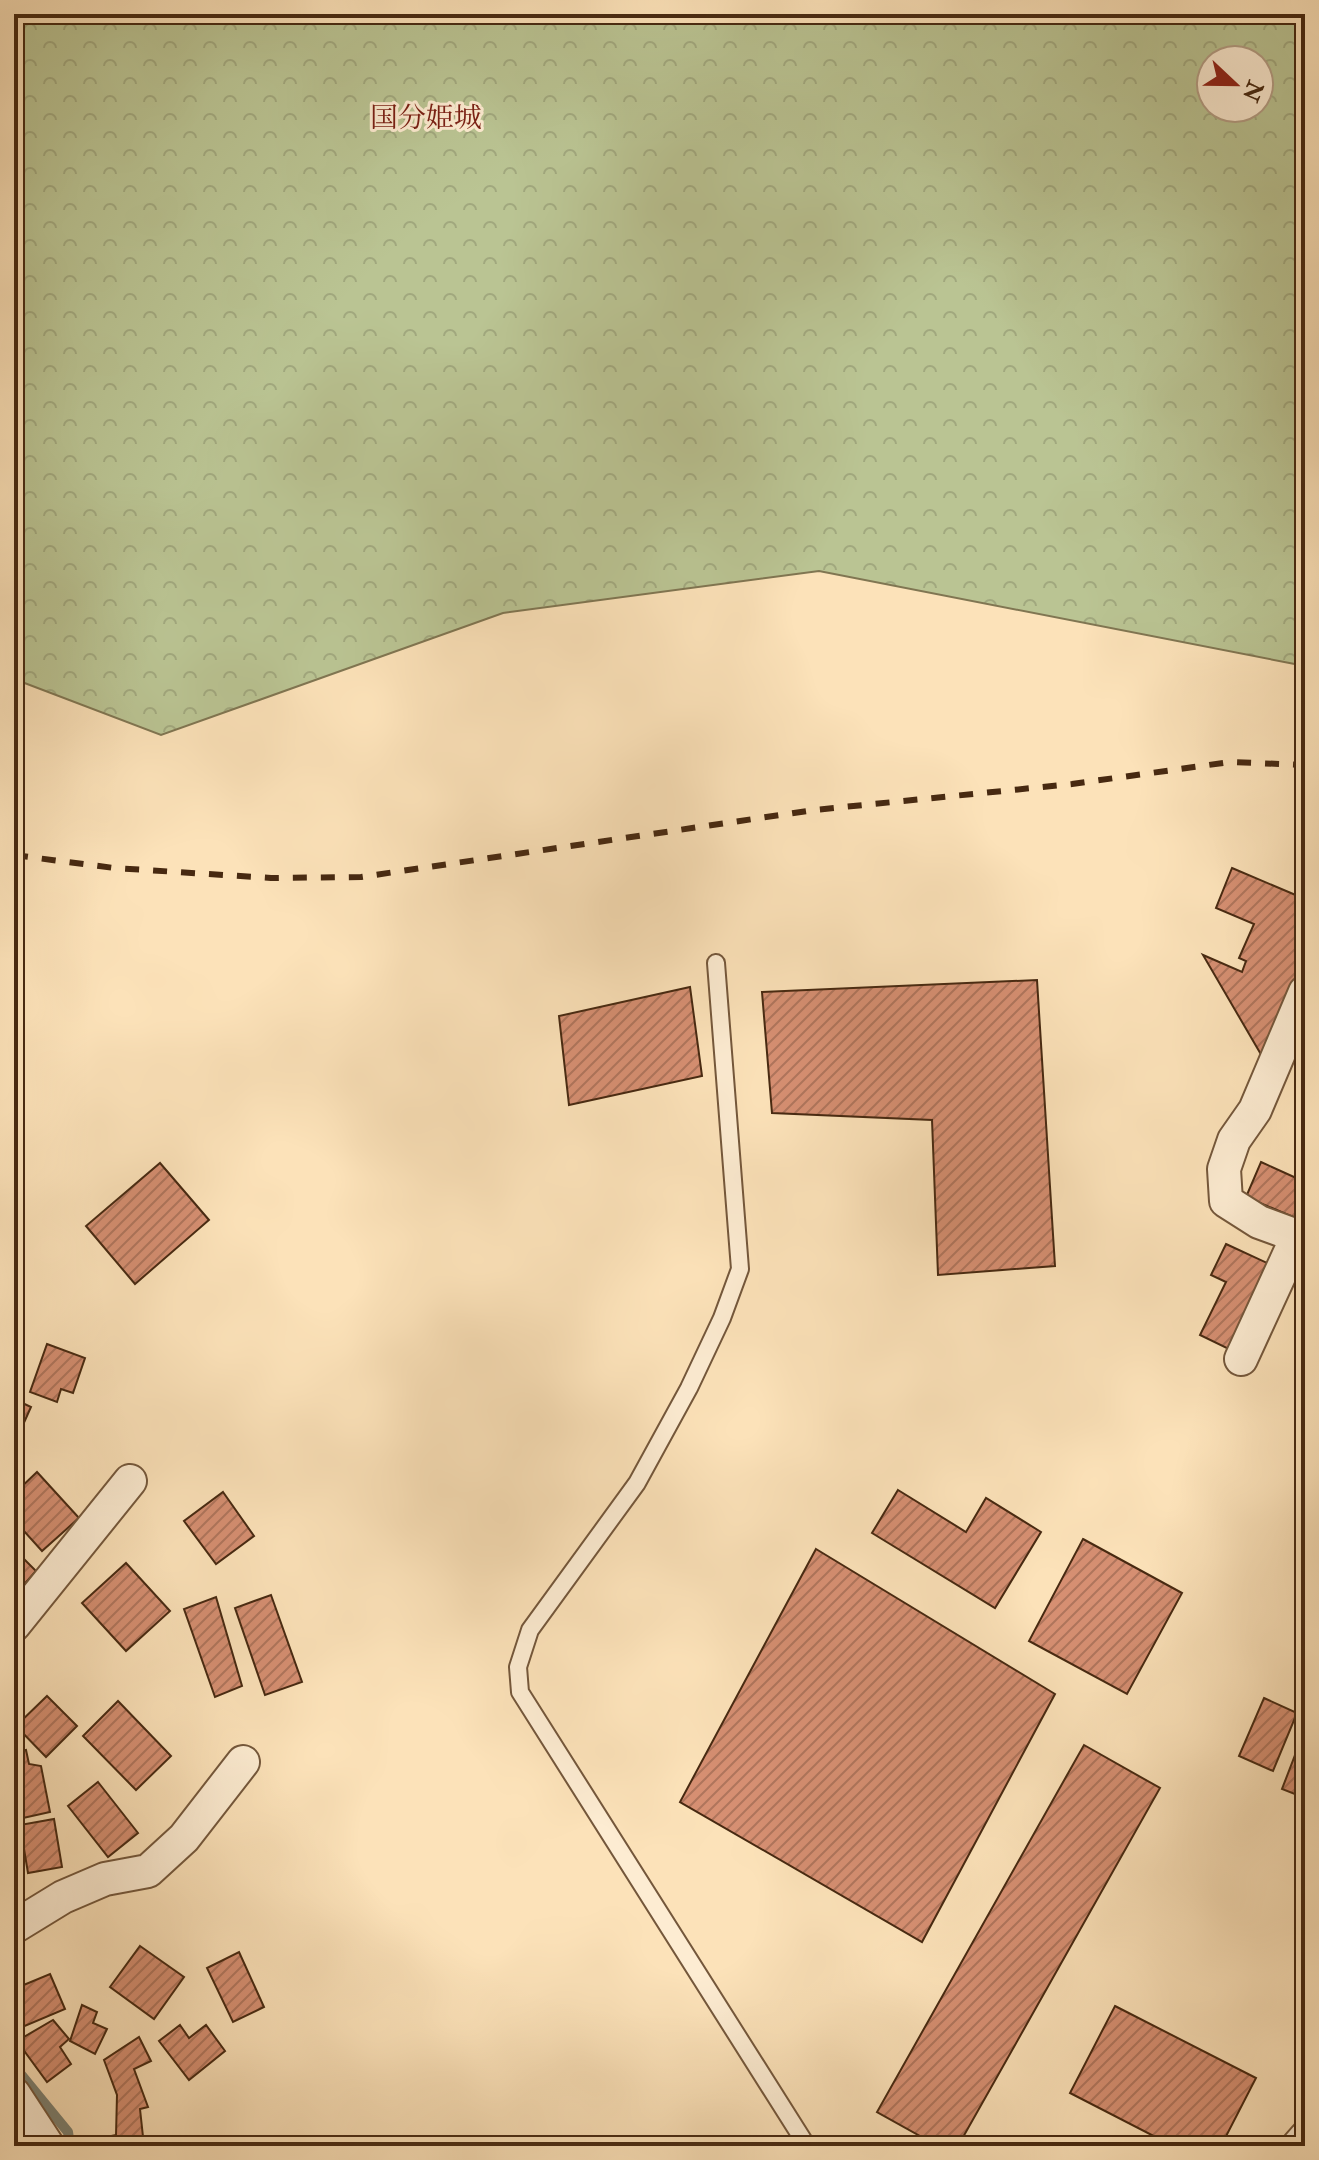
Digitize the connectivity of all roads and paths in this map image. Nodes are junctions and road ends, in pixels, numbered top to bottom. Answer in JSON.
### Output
{"nodes":[{"id":1,"x":716,"y":963,"type":"dead end"},
{"id":2,"x":1305,"y":992,"type":"edge"},
{"id":3,"x":1301,"y":1237,"type":"edge"},
{"id":4,"x":1241,"y":1359,"type":"dead end"},
{"id":5,"x":130,"y":1481,"type":"dead end"},
{"id":6,"x":14,"y":1625,"type":"edge"},
{"id":7,"x":243,"y":1762,"type":"dead end"},
{"id":8,"x":14,"y":1927,"type":"edge"},
{"id":9,"x":14,"y":2094,"type":"edge"},
{"id":10,"x":1305,"y":2138,"type":"edge"},
{"id":11,"x":48,"y":2146,"type":"edge"},
{"id":12,"x":807,"y":2146,"type":"edge"},
{"id":13,"x":1298,"y":2146,"type":"edge"}],
"edges":[{"from":1,"to":12,"type":"lane"},
{"from":2,"to":3,"type":"street"},
{"from":3,"to":4,"type":"street"},
{"from":5,"to":6,"type":"street"},
{"from":7,"to":8,"type":"street"},
{"from":9,"to":11,"type":"street"},
{"from":10,"to":13,"type":"street"}]}
